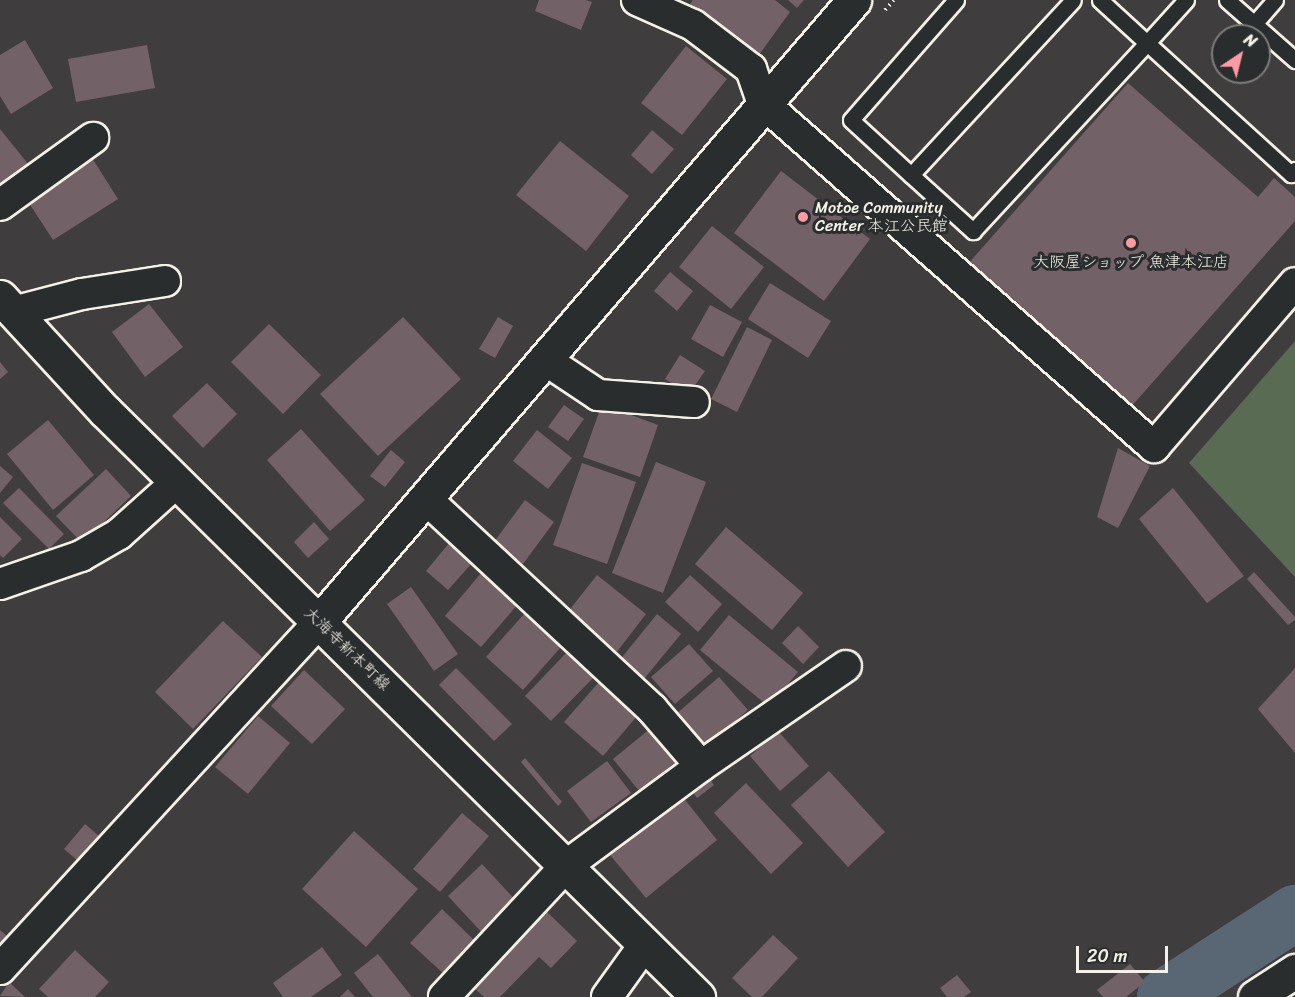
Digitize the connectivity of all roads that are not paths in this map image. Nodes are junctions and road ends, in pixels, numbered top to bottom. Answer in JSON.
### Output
{"nodes":[{"id":1,"x":637,"y":0,"type":"edge"},
{"id":2,"x":854,"y":0,"type":"edge"},
{"id":3,"x":956,"y":0,"type":"edge"},
{"id":4,"x":1073,"y":0,"type":"edge"},
{"id":5,"x":1100,"y":0,"type":"edge"},
{"id":6,"x":1186,"y":0,"type":"edge"},
{"id":7,"x":1227,"y":0,"type":"edge"},
{"id":8,"x":1275,"y":0,"type":"edge"},
{"id":9,"x":1254,"y":24,"type":"joint"},
{"id":10,"x":1271,"y":39,"type":"edge"},
{"id":11,"x":1147,"y":43,"type":"junction"},
{"id":12,"x":1295,"y":60,"type":"edge"},
{"id":13,"x":763,"y":103,"type":"junction"},
{"id":14,"x":93,"y":138,"type":"dead end"},
{"id":15,"x":1295,"y":170,"type":"edge"},
{"id":16,"x":911,"y":176,"type":"junction"},
{"id":17,"x":0,"y":205,"type":"edge"},
{"id":18,"x":165,"y":281,"type":"dead end"},
{"id":19,"x":1295,"y":283,"type":"edge"},
{"id":20,"x":7,"y":304,"type":"edge"},
{"id":21,"x":544,"y":359,"type":"junction"},
{"id":22,"x":694,"y":402,"type":"dead end"},
{"id":23,"x":177,"y":482,"type":"junction"},
{"id":24,"x":425,"y":498,"type":"junction"},
{"id":25,"x":0,"y":584,"type":"edge"},
{"id":26,"x":318,"y":623,"type":"junction"},
{"id":27,"x":846,"y":666,"type":"dead end"},
{"id":28,"x":701,"y":765,"type":"junction"},
{"id":29,"x":566,"y":866,"type":"junction"},
{"id":30,"x":645,"y":944,"type":"junction"},
{"id":31,"x":0,"y":969,"type":"edge"},
{"id":32,"x":1295,"y":971,"type":"edge"},
{"id":33,"x":444,"y":997,"type":"edge"},
{"id":34,"x":607,"y":997,"type":"edge"},
{"id":35,"x":698,"y":997,"type":"edge"},
{"id":36,"x":1255,"y":997,"type":"edge"}],
"edges":[{"from":1,"to":13,"type":"street"},
{"from":2,"to":13,"type":"main road"},
{"from":3,"to":16,"type":"lane"},
{"from":4,"to":16,"type":"lane"},
{"from":5,"to":11,"type":"lane"},
{"from":6,"to":11,"type":"lane"},
{"from":7,"to":9,"type":"lane"},
{"from":8,"to":9,"type":"lane"},
{"from":10,"to":12,"type":"lane"},
{"from":11,"to":15,"type":"lane"},
{"from":11,"to":16,"type":"lane"},
{"from":13,"to":19,"type":"street"},
{"from":13,"to":21,"type":"main road"},
{"from":14,"to":17,"type":"street"},
{"from":18,"to":20,"type":"street"},
{"from":20,"to":23,"type":"main road","name":"大海寺新本町線"},
{"from":21,"to":22,"type":"street"},
{"from":21,"to":24,"type":"main road"},
{"from":23,"to":25,"type":"street"},
{"from":23,"to":26,"type":"main road","name":"大海寺新本町線"},
{"from":24,"to":26,"type":"main road"},
{"from":24,"to":28,"type":"street"},
{"from":26,"to":29,"type":"main road","name":"大海寺新本町線"},
{"from":26,"to":31,"type":"street"},
{"from":27,"to":28,"type":"street"},
{"from":28,"to":29,"type":"street"},
{"from":29,"to":30,"type":"main road","name":"大海寺新本町線"},
{"from":29,"to":33,"type":"street"},
{"from":30,"to":34,"type":"street"},
{"from":30,"to":35,"type":"main road","name":"大海寺新本町線"},
{"from":32,"to":36,"type":"main road"}]}
